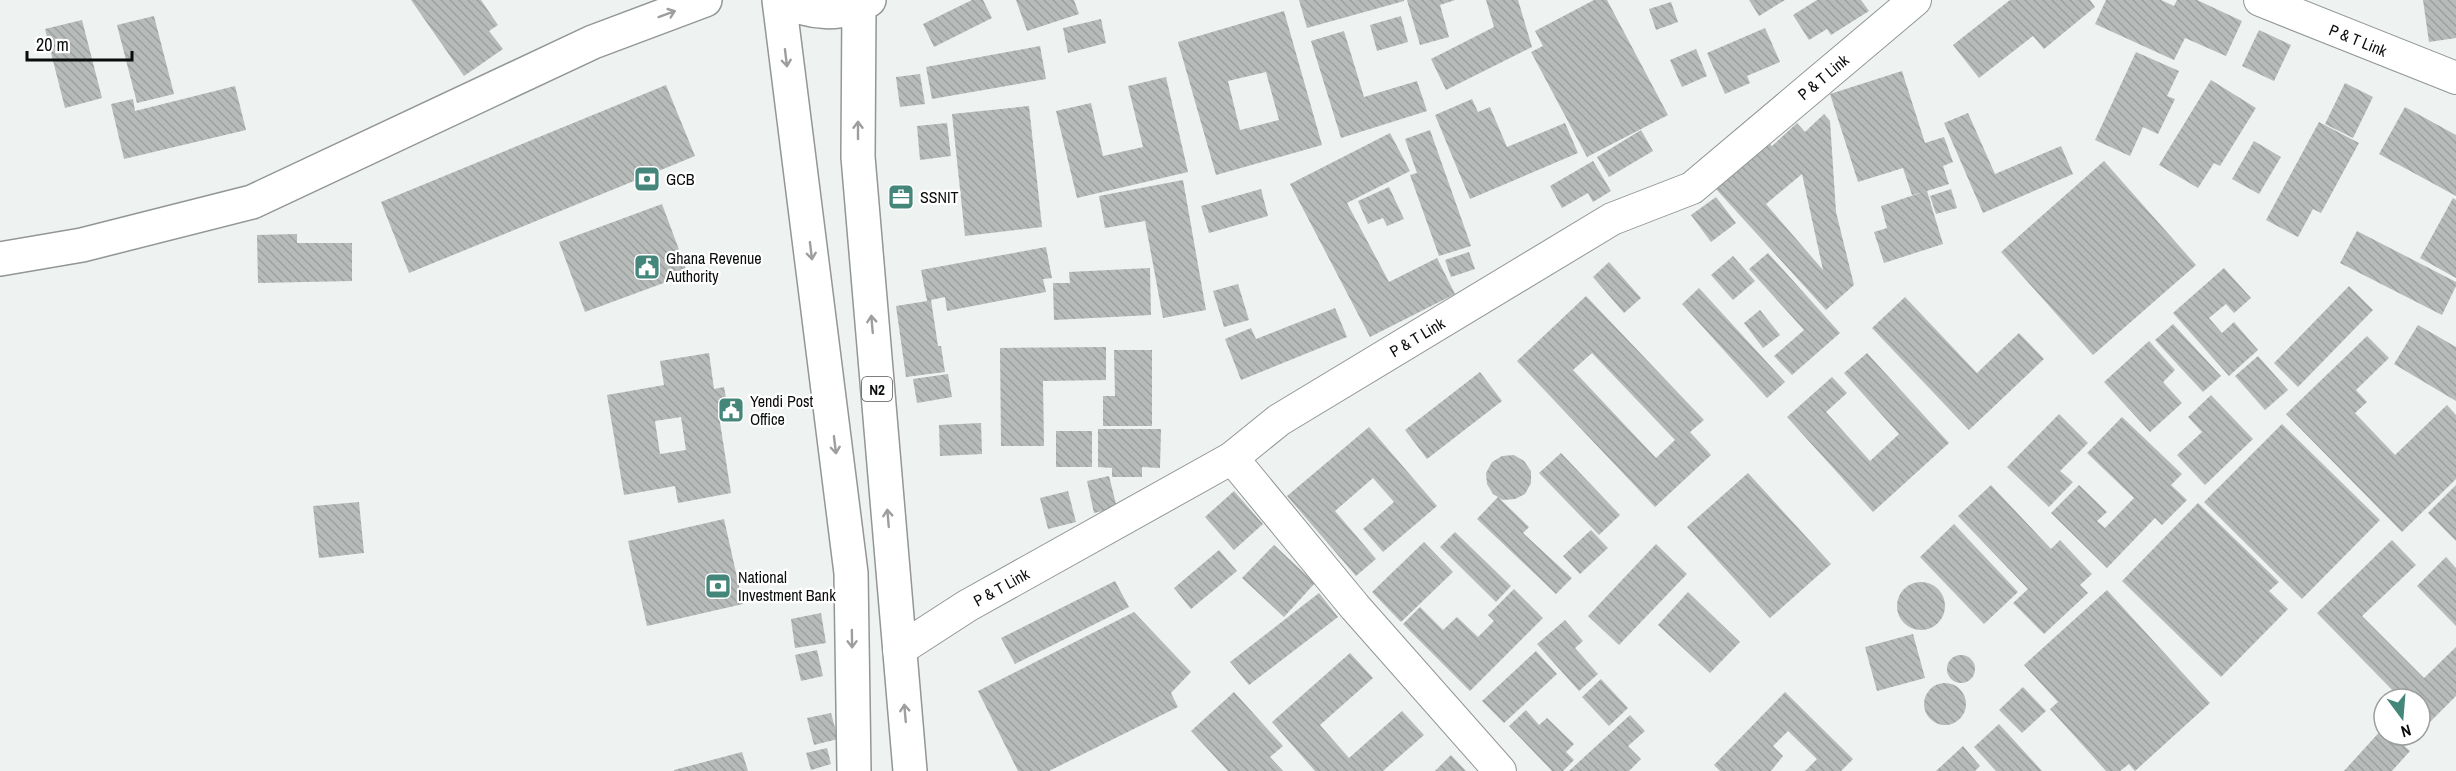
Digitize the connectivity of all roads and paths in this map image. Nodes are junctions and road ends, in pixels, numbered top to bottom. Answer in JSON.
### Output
{"nodes":[{"id":1,"x":638,"y":0,"type":"edge"},
{"id":2,"x":705,"y":0,"type":"edge"},
{"id":3,"x":780,"y":0,"type":"edge"},
{"id":4,"x":1915,"y":0,"type":"edge"},
{"id":5,"x":2260,"y":0,"type":"edge"},
{"id":6,"x":864,"y":3,"type":"edge"},
{"id":7,"x":593,"y":42,"type":"junction"},
{"id":8,"x":2456,"y":78,"type":"edge"},
{"id":9,"x":0,"y":259,"type":"edge"},
{"id":10,"x":1232,"y":458,"type":"junction"},
{"id":11,"x":899,"y":650,"type":"junction"},
{"id":12,"x":854,"y":771,"type":"edge"},
{"id":13,"x":910,"y":771,"type":"edge"},
{"id":14,"x":1500,"y":771,"type":"edge"}],
"edges":[{"from":1,"to":7,"type":"main road"},
{"from":7,"to":2,"type":"main road","one_way":true},
{"from":3,"to":6,"type":"main road"},
{"from":3,"to":12,"type":"main road","one_way":true},
{"from":4,"to":10,"type":"street","name":"P & T Link"},
{"from":5,"to":8,"type":"street","name":"P & T Link"},
{"from":11,"to":6,"type":"main road","number":"N2","one_way":true},
{"from":7,"to":9,"type":"main road"},
{"from":10,"to":11,"type":"street","name":"P & T Link"},
{"from":10,"to":14,"type":"street"},
{"from":13,"to":11,"type":"main road","number":"N2","one_way":true}]}
